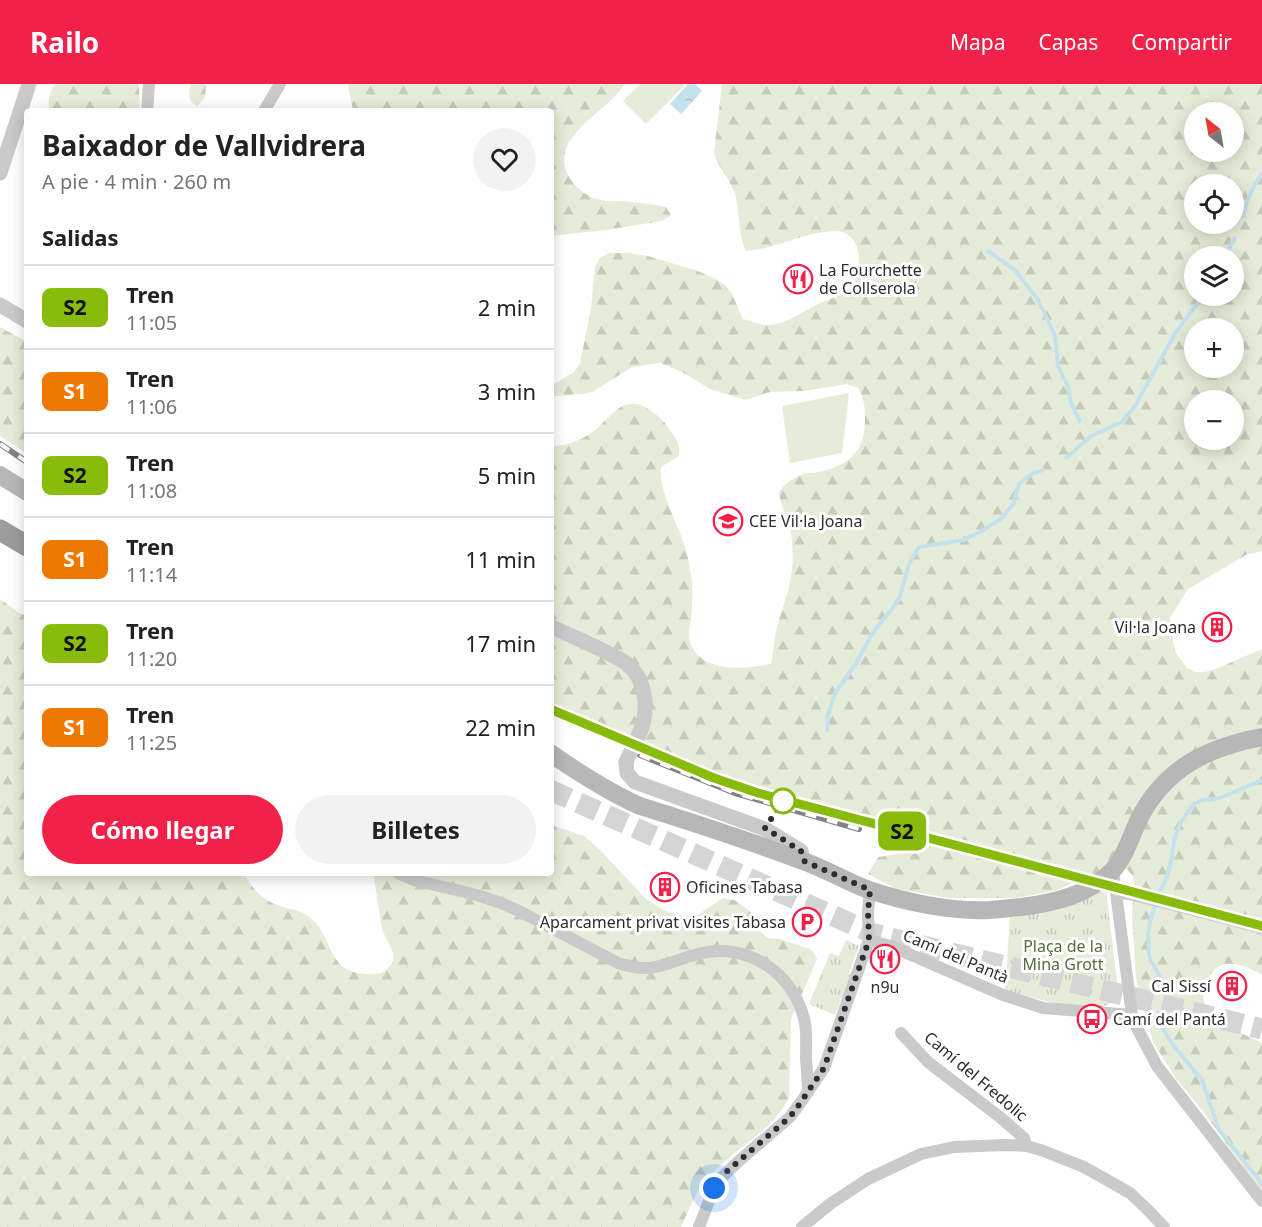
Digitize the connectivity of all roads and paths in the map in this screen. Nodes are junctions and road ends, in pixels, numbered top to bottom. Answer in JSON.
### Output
{"nodes":[{"id":1,"x":29,"y":84,"type":"edge"},
{"id":2,"x":149,"y":84,"type":"edge"},
{"id":3,"x":280,"y":84,"type":"edge"},
{"id":4,"x":147,"y":108,"type":"edge"},
{"id":5,"x":266,"y":108,"type":"edge"},
{"id":6,"x":0,"y":173,"type":"edge"},
{"id":7,"x":0,"y":305,"type":"edge"},
{"id":8,"x":24,"y":319,"type":"edge"},
{"id":9,"x":0,"y":475,"type":"edge"},
{"id":10,"x":24,"y":490,"type":"edge"},
{"id":11,"x":0,"y":530,"type":"edge"},
{"id":12,"x":24,"y":544,"type":"edge"},
{"id":13,"x":554,"y":628,"type":"edge"},
{"id":14,"x":1262,"y":737,"type":"edge"},
{"id":15,"x":554,"y":756,"type":"edge"},
{"id":16,"x":804,"y":861,"type":"junction"},
{"id":17,"x":1113,"y":870,"type":"junction"},
{"id":18,"x":405,"y":876,"type":"edge"},
{"id":19,"x":870,"y":890,"type":"junction"},
{"id":20,"x":1116,"y":893,"type":"junction"},
{"id":21,"x":1262,"y":928,"type":"edge"},
{"id":22,"x":869,"y":940,"type":"junction"},
{"id":23,"x":1132,"y":1015,"type":"junction"},
{"id":24,"x":902,"y":1033,"type":"dead end"},
{"id":25,"x":808,"y":1092,"type":"junction"},
{"id":26,"x":1026,"y":1146,"type":"junction"},
{"id":27,"x":1262,"y":1201,"type":"edge"},
{"id":28,"x":699,"y":1227,"type":"edge"},
{"id":29,"x":802,"y":1227,"type":"edge"},
{"id":30,"x":1164,"y":1227,"type":"edge"}],
"edges":[{"from":1,"to":6,"type":"street"},
{"from":2,"to":4,"type":"street"},
{"from":3,"to":5,"type":"street"},
{"from":7,"to":8,"type":"street"},
{"from":9,"to":10,"type":"main road"},
{"from":11,"to":12,"type":"highway"},
{"from":13,"to":16,"type":"street","bridge":true},
{"from":14,"to":17,"type":"main road"},
{"from":15,"to":16,"type":"main road"},
{"from":16,"to":19,"type":"main road"},
{"from":17,"to":19,"type":"main road"},
{"from":17,"to":20,"type":"street"},
{"from":18,"to":25,"type":"street"},
{"from":19,"to":22,"type":"street"},
{"from":20,"to":21,"type":"street"},
{"from":20,"to":23,"type":"street"},
{"from":22,"to":23,"type":"street","name":"Camí del Pantà"},
{"from":22,"to":25,"type":"street"},
{"from":23,"to":27,"type":"street"},
{"from":24,"to":26,"type":"street","name":"Camí del Fredolic"},
{"from":25,"to":28,"type":"street"},
{"from":26,"to":29,"type":"street"},
{"from":26,"to":30,"type":"street"}]}
